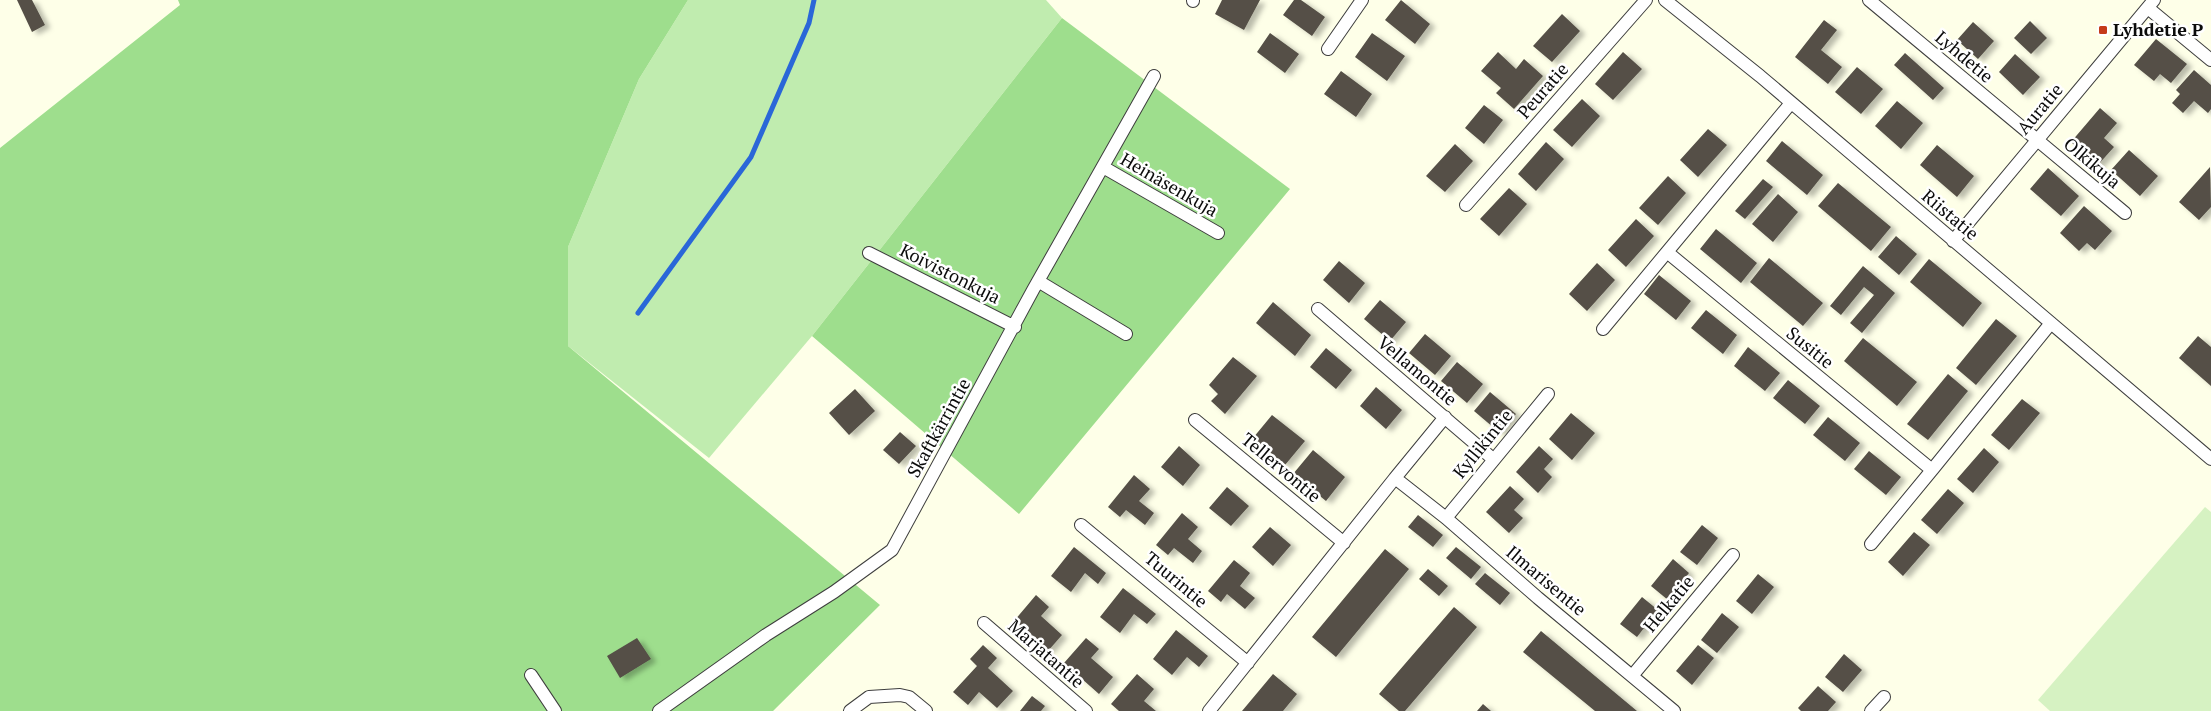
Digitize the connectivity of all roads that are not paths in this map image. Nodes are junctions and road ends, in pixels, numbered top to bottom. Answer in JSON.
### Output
{"nodes":[{"id":1,"x":1362,"y":0,"type":"edge"},
{"id":2,"x":1646,"y":0,"type":"edge"},
{"id":3,"x":1665,"y":0,"type":"edge"},
{"id":4,"x":1869,"y":0,"type":"edge"},
{"id":5,"x":2151,"y":4,"type":"edge"},
{"id":6,"x":1328,"y":49,"type":"dead end"},
{"id":7,"x":2211,"y":60,"type":"edge"},
{"id":8,"x":1154,"y":76,"type":"dead end"},
{"id":9,"x":1791,"y":103,"type":"junction"},
{"id":10,"x":2036,"y":140,"type":"junction"},
{"id":11,"x":1103,"y":167,"type":"junction"},
{"id":12,"x":1466,"y":206,"type":"dead end"},
{"id":13,"x":2125,"y":213,"type":"dead end"},
{"id":14,"x":1218,"y":233,"type":"dead end"},
{"id":15,"x":1953,"y":241,"type":"junction"},
{"id":16,"x":1667,"y":252,"type":"junction"},
{"id":17,"x":869,"y":253,"type":"dead end"},
{"id":18,"x":1038,"y":281,"type":"junction"},
{"id":19,"x":1318,"y":309,"type":"dead end"},
{"id":20,"x":2051,"y":323,"type":"junction"},
{"id":21,"x":1014,"y":327,"type":"junction"},
{"id":22,"x":1603,"y":329,"type":"dead end"},
{"id":23,"x":1126,"y":334,"type":"dead end"},
{"id":24,"x":1548,"y":394,"type":"dead end"},
{"id":25,"x":1445,"y":417,"type":"junction"},
{"id":26,"x":1195,"y":420,"type":"dead end"},
{"id":27,"x":1493,"y":459,"type":"junction"},
{"id":28,"x":2211,"y":459,"type":"edge"},
{"id":29,"x":1932,"y":470,"type":"junction"},
{"id":30,"x":1395,"y":478,"type":"junction"},
{"id":31,"x":1446,"y":518,"type":"junction"},
{"id":32,"x":1081,"y":525,"type":"dead end"},
{"id":33,"x":1344,"y":543,"type":"junction"},
{"id":34,"x":1871,"y":544,"type":"dead end"},
{"id":35,"x":1733,"y":555,"type":"dead end"},
{"id":36,"x":984,"y":623,"type":"dead end"},
{"id":37,"x":1248,"y":663,"type":"junction"},
{"id":38,"x":531,"y":675,"type":"dead end"},
{"id":39,"x":1632,"y":676,"type":"junction"},
{"id":40,"x":1884,"y":697,"type":"dead end"},
{"id":41,"x":555,"y":711,"type":"edge"},
{"id":42,"x":659,"y":711,"type":"edge"},
{"id":43,"x":850,"y":711,"type":"edge"},
{"id":44,"x":926,"y":711,"type":"edge"},
{"id":45,"x":1086,"y":711,"type":"edge"},
{"id":46,"x":1209,"y":711,"type":"edge"},
{"id":47,"x":1674,"y":711,"type":"edge"},
{"id":48,"x":1872,"y":711,"type":"edge"}],
"edges":[{"from":1,"to":6,"type":"street"},
{"from":2,"to":12,"type":"street","name":"Peuratie"},
{"from":3,"to":9,"type":"street","name":"Riistatie"},
{"from":4,"to":10,"type":"street","name":"Lyhdetie"},
{"from":5,"to":7,"type":"street"},
{"from":5,"to":10,"type":"street","name":"Auratie"},
{"from":8,"to":11,"type":"street","name":"Skaftkärrintie"},
{"from":9,"to":15,"type":"street","name":"Riistatie"},
{"from":9,"to":16,"type":"street"},
{"from":10,"to":13,"type":"street","name":"Olkikuja"},
{"from":10,"to":15,"type":"street","name":"Auratie"},
{"from":11,"to":14,"type":"street","name":"Heinäsenkuja"},
{"from":11,"to":18,"type":"street","name":"Skaftkärrintie"},
{"from":15,"to":20,"type":"street","name":"Riistatie"},
{"from":16,"to":22,"type":"street"},
{"from":16,"to":29,"type":"street","name":"Susitie"},
{"from":17,"to":21,"type":"street","name":"Koivistonkuja"},
{"from":18,"to":21,"type":"street","name":"Skaftkärrintie"},
{"from":18,"to":23,"type":"street"},
{"from":19,"to":25,"type":"street","name":"Vellamontie"},
{"from":20,"to":28,"type":"street","name":"Riistatie"},
{"from":20,"to":29,"type":"street"},
{"from":21,"to":42,"type":"street","name":"Skaftkärrintie"},
{"from":24,"to":27,"type":"street","name":"Kyllikintie"},
{"from":25,"to":27,"type":"street","name":"Vellamontie"},
{"from":25,"to":30,"type":"street"},
{"from":26,"to":33,"type":"street","name":"Tellervontie"},
{"from":27,"to":31,"type":"street","name":"Kyllikintie"},
{"from":29,"to":34,"type":"street"},
{"from":30,"to":31,"type":"street","name":"Ilmarisentie"},
{"from":30,"to":33,"type":"street"},
{"from":31,"to":39,"type":"street","name":"Ilmarisentie"},
{"from":32,"to":37,"type":"street","name":"Tuurintie"},
{"from":33,"to":37,"type":"street"},
{"from":35,"to":39,"type":"street","name":"Helkatie"},
{"from":36,"to":45,"type":"street","name":"Marjatantie"},
{"from":37,"to":46,"type":"street"},
{"from":38,"to":41,"type":"street"},
{"from":39,"to":47,"type":"street","name":"Ilmarisentie"},
{"from":40,"to":48,"type":"street"},
{"from":43,"to":44,"type":"street"}]}
